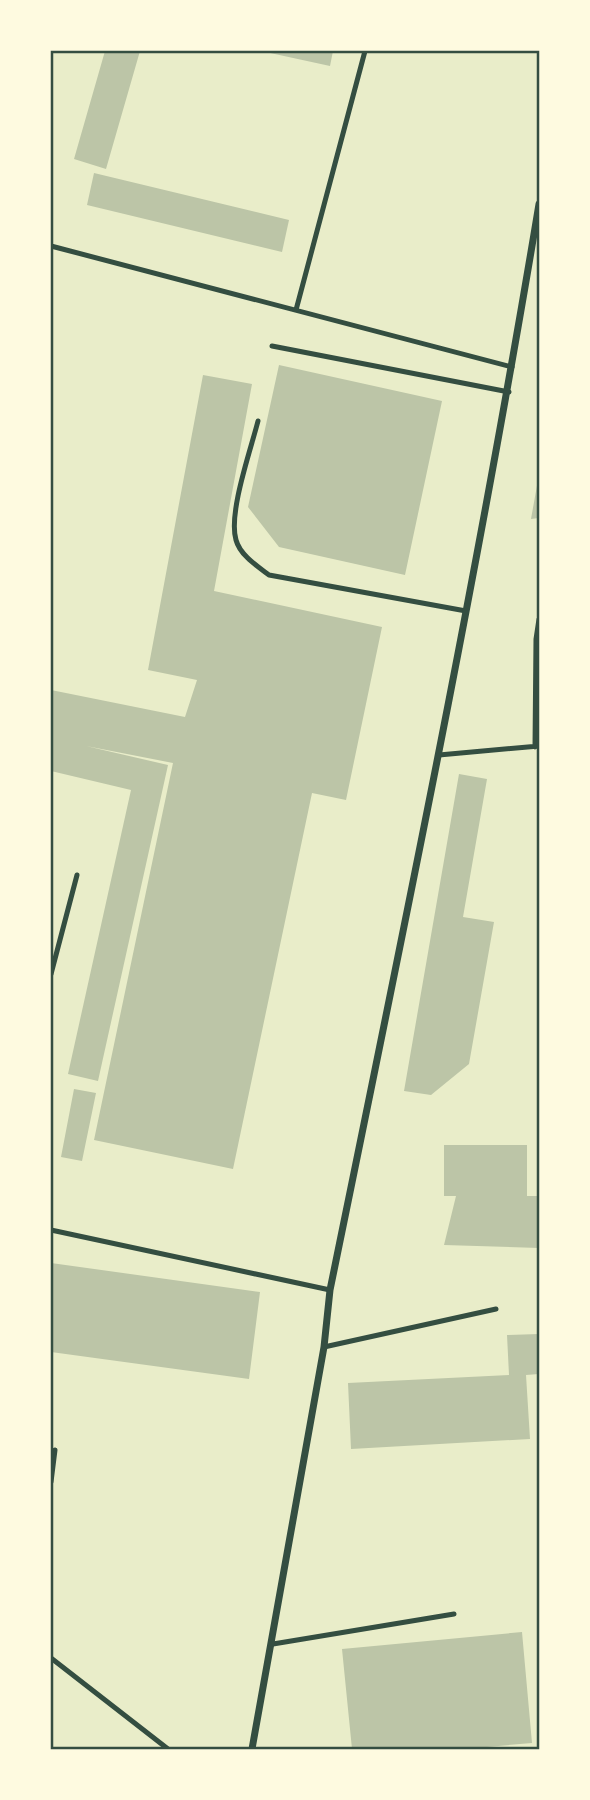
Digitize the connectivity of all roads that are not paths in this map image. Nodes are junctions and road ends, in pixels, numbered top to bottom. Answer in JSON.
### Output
{"nodes":[{"id":1,"x":365,"y":51,"type":"edge"},
{"id":2,"x":539,"y":204,"type":"edge"},
{"id":3,"x":51,"y":246,"type":"edge"},
{"id":4,"x":296,"y":310,"type":"junction"},
{"id":5,"x":271,"y":346,"type":"dead end"},
{"id":6,"x":512,"y":367,"type":"junction"},
{"id":7,"x":509,"y":392,"type":"junction"},
{"id":8,"x":258,"y":421,"type":"dead end"},
{"id":9,"x":466,"y":611,"type":"junction"},
{"id":10,"x":539,"y":619,"type":"edge"},
{"id":11,"x":537,"y":746,"type":"edge"},
{"id":12,"x":439,"y":755,"type":"junction"},
{"id":13,"x":77,"y":874,"type":"dead end"},
{"id":14,"x":51,"y":974,"type":"edge"},
{"id":15,"x":51,"y":1230,"type":"edge"},
{"id":16,"x":330,"y":1290,"type":"junction"},
{"id":17,"x":496,"y":1309,"type":"dead end"},
{"id":18,"x":324,"y":1348,"type":"junction"},
{"id":19,"x":55,"y":1450,"type":"dead end"},
{"id":20,"x":51,"y":1482,"type":"edge"},
{"id":21,"x":454,"y":1614,"type":"dead end"},
{"id":22,"x":273,"y":1644,"type":"junction"},
{"id":23,"x":51,"y":1658,"type":"edge"},
{"id":24,"x":168,"y":1749,"type":"edge"},
{"id":25,"x":252,"y":1749,"type":"edge"}],
"edges":[{"from":1,"to":4,"type":"lane"},
{"from":2,"to":6,"type":"street"},
{"from":3,"to":4,"type":"lane"},
{"from":4,"to":6,"type":"lane"},
{"from":5,"to":7,"type":"lane"},
{"from":6,"to":7,"type":"street"},
{"from":7,"to":9,"type":"street"},
{"from":8,"to":9,"type":"lane"},
{"from":9,"to":12,"type":"street"},
{"from":10,"to":11,"type":"lane"},
{"from":11,"to":12,"type":"lane"},
{"from":12,"to":16,"type":"street"},
{"from":13,"to":14,"type":"lane"},
{"from":15,"to":16,"type":"lane"},
{"from":16,"to":18,"type":"street"},
{"from":17,"to":18,"type":"lane"},
{"from":18,"to":22,"type":"street"},
{"from":19,"to":20,"type":"lane"},
{"from":21,"to":22,"type":"lane"},
{"from":22,"to":25,"type":"street"},
{"from":23,"to":24,"type":"lane"}]}
